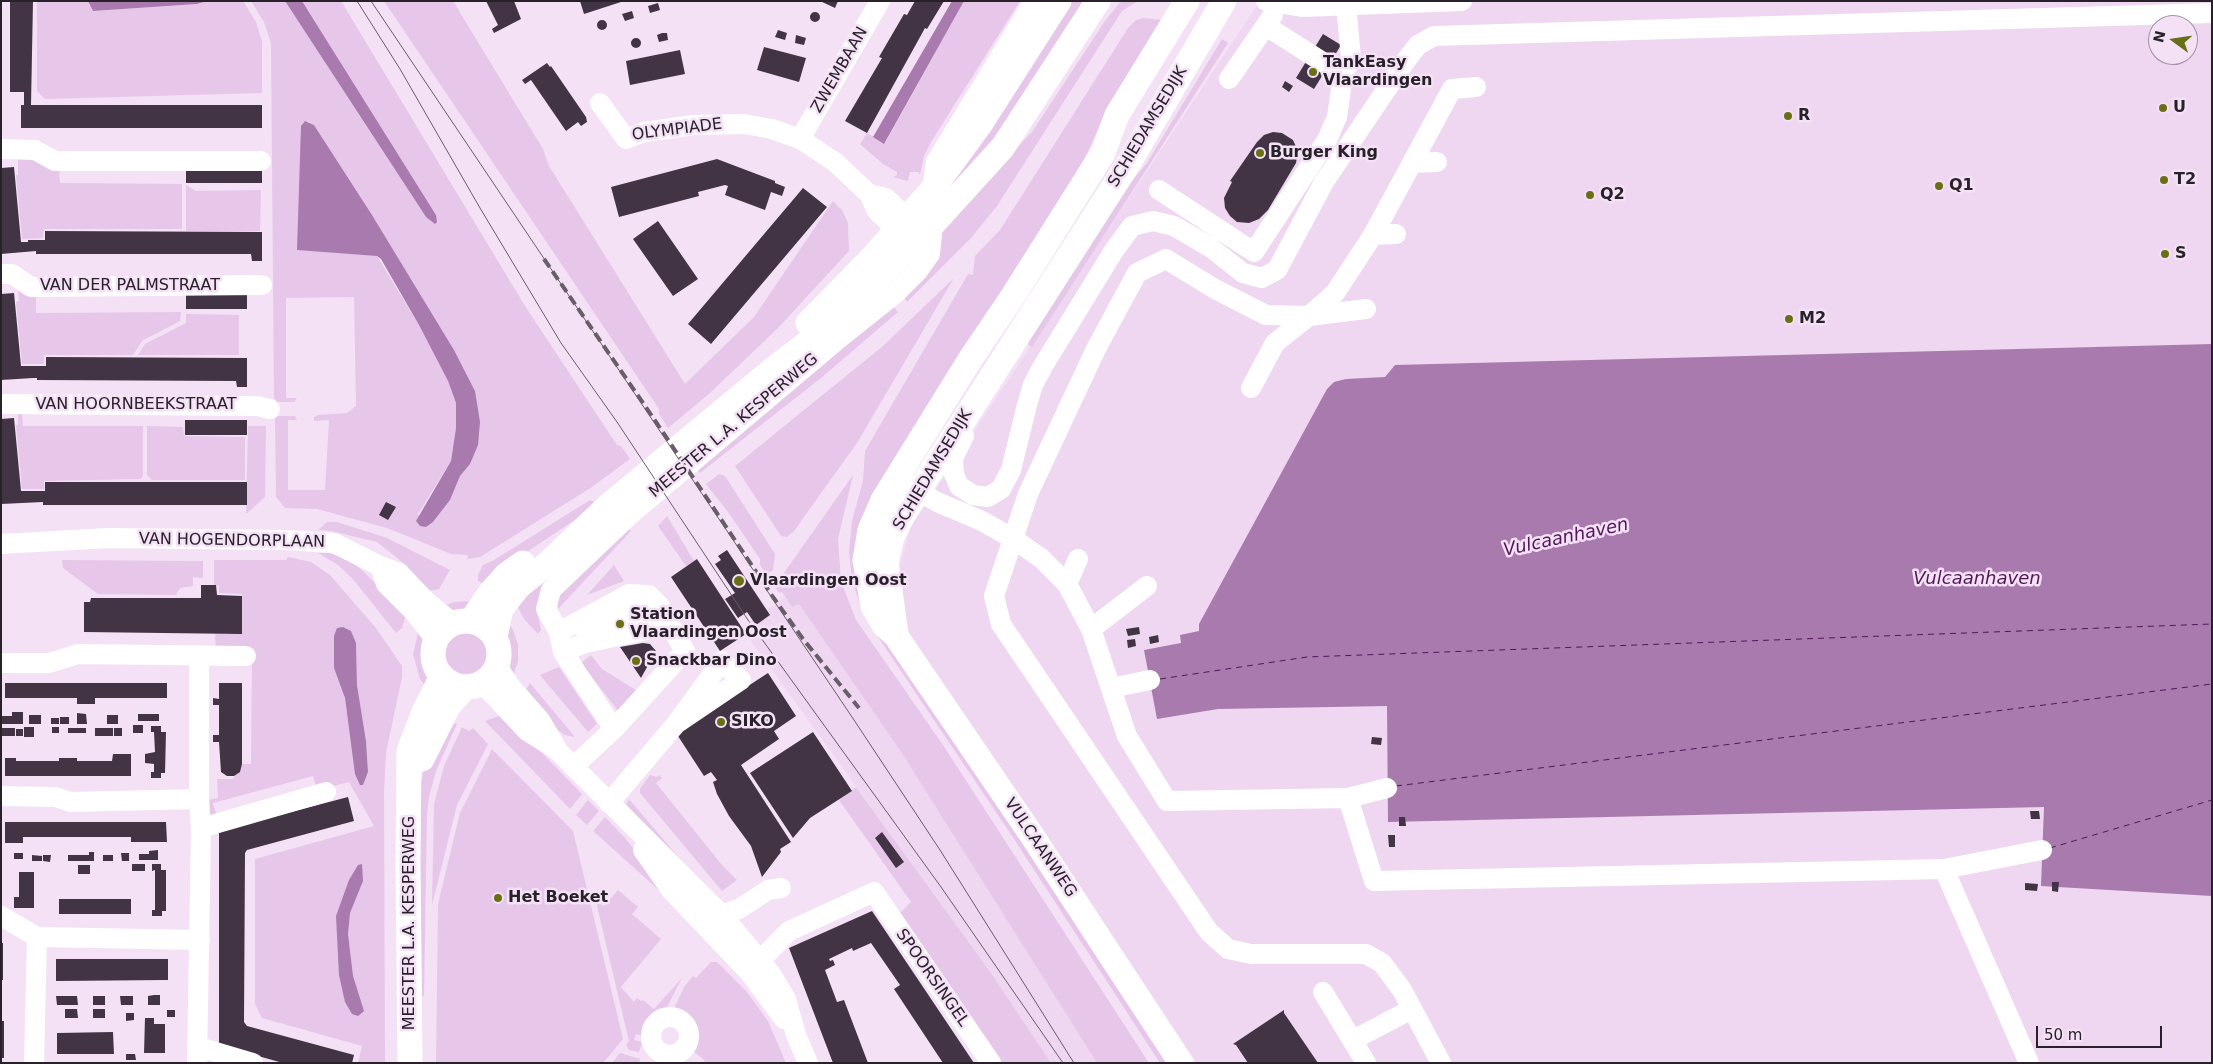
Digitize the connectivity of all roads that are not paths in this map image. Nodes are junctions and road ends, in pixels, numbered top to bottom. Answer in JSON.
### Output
{"nodes":[{"id":1,"x":880,"y":1,"type":"edge"},
{"id":2,"x":1034,"y":1,"type":"edge"},
{"id":3,"x":1060,"y":1,"type":"edge"},
{"id":4,"x":1098,"y":1,"type":"edge"},
{"id":5,"x":1187,"y":1,"type":"edge"},
{"id":6,"x":1224,"y":1,"type":"edge"},
{"id":7,"x":1462,"y":1,"type":"edge"},
{"id":8,"x":1273,"y":3,"type":"edge"},
{"id":9,"x":1322,"y":3,"type":"edge"},
{"id":10,"x":1346,"y":5,"type":"junction"},
{"id":11,"x":2212,"y":13,"type":"edge"},
{"id":12,"x":1266,"y":26,"type":"junction"},
{"id":13,"x":1343,"y":75,"type":"junction"},
{"id":14,"x":1229,"y":79,"type":"dead end"},
{"id":15,"x":1476,"y":87,"type":"dead end"},
{"id":16,"x":600,"y":103,"type":"dead end"},
{"id":17,"x":800,"y":139,"type":"junction"},
{"id":18,"x":1,"y":149,"type":"edge"},
{"id":19,"x":261,"y":161,"type":"dead end"},
{"id":20,"x":1436,"y":162,"type":"dead end"},
{"id":21,"x":1412,"y":163,"type":"junction"},
{"id":22,"x":932,"y":190,"type":"junction"},
{"id":23,"x":1159,"y":190,"type":"dead end"},
{"id":24,"x":914,"y":228,"type":"junction"},
{"id":25,"x":1373,"y":234,"type":"junction"},
{"id":26,"x":1396,"y":234,"type":"dead end"},
{"id":27,"x":1,"y":274,"type":"edge"},
{"id":28,"x":262,"y":285,"type":"dead end"},
{"id":29,"x":1366,"y":309,"type":"dead end"},
{"id":30,"x":1309,"y":316,"type":"junction"},
{"id":31,"x":990,"y":377,"type":"junction"},
{"id":32,"x":1252,"y":388,"type":"dead end"},
{"id":33,"x":1,"y":404,"type":"edge"},
{"id":34,"x":270,"y":409,"type":"dead end"},
{"id":35,"x":907,"y":484,"type":"junction"},
{"id":36,"x":608,"y":506,"type":"junction"},
{"id":37,"x":1,"y":531,"type":"edge"},
{"id":38,"x":109,"y":538,"type":"junction"},
{"id":39,"x":1012,"y":538,"type":"junction"},
{"id":40,"x":1,"y":544,"type":"edge"},
{"id":41,"x":1078,"y":559,"type":"dead end"},
{"id":42,"x":1067,"y":584,"type":"junction"},
{"id":43,"x":1146,"y":586,"type":"dead end"},
{"id":44,"x":670,"y":625,"type":"junction"},
{"id":45,"x":453,"y":628,"type":"junction"},
{"id":46,"x":1091,"y":629,"type":"junction"},
{"id":47,"x":896,"y":636,"type":"joint"},
{"id":48,"x":495,"y":637,"type":"junction"},
{"id":49,"x":561,"y":642,"type":"junction"},
{"id":50,"x":199,"y":656,"type":"junction"},
{"id":51,"x":246,"y":656,"type":"dead end"},
{"id":52,"x":1,"y":663,"type":"edge"},
{"id":53,"x":442,"y":676,"type":"junction"},
{"id":54,"x":481,"y":678,"type":"junction"},
{"id":55,"x":1150,"y":680,"type":"dead end"},
{"id":56,"x":1111,"y":688,"type":"junction"},
{"id":57,"x":676,"y":724,"type":"dead end"},
{"id":58,"x":614,"y":729,"type":"junction"},
{"id":59,"x":574,"y":766,"type":"junction"},
{"id":60,"x":410,"y":784,"type":"junction"},
{"id":61,"x":1387,"y":788,"type":"dead end"},
{"id":62,"x":326,"y":792,"type":"dead end"},
{"id":63,"x":1,"y":796,"type":"edge"},
{"id":64,"x":1348,"y":798,"type":"junction"},
{"id":65,"x":199,"y":799,"type":"junction"},
{"id":66,"x":613,"y":807,"type":"junction"},
{"id":67,"x":201,"y":828,"type":"junction"},
{"id":68,"x":2042,"y":850,"type":"dead end"},
{"id":69,"x":1944,"y":869,"type":"junction"},
{"id":70,"x":781,"y":888,"type":"dead end"},
{"id":71,"x":721,"y":914,"type":"junction"},
{"id":72,"x":1,"y":916,"type":"edge"},
{"id":73,"x":702,"y":921,"type":"junction"},
{"id":74,"x":36,"y":937,"type":"junction"},
{"id":75,"x":200,"y":940,"type":"junction"},
{"id":76,"x":755,"y":966,"type":"junction"},
{"id":77,"x":1323,"y":992,"type":"dead end"},
{"id":78,"x":1412,"y":1009,"type":"junction"},
{"id":79,"x":1352,"y":1040,"type":"junction"},
{"id":80,"x":198,"y":1055,"type":"edge"},
{"id":81,"x":34,"y":1063,"type":"edge"},
{"id":82,"x":253,"y":1063,"type":"edge"},
{"id":83,"x":410,"y":1063,"type":"edge"},
{"id":84,"x":808,"y":1063,"type":"edge"},
{"id":85,"x":991,"y":1063,"type":"edge"},
{"id":86,"x":1181,"y":1063,"type":"edge"},
{"id":87,"x":1366,"y":1063,"type":"edge"},
{"id":88,"x":1441,"y":1063,"type":"edge"},
{"id":89,"x":2029,"y":1063,"type":"edge"}],
"edges":[{"from":1,"to":17,"type":"street","name":"ZWEMBAAN"},
{"from":2,"to":22,"type":"street"},
{"from":3,"to":22,"type":"main road","name":"MEESTER L.A. KESPERWEG"},
{"from":4,"to":24,"type":"main road","name":"MEESTER L.A. KESPERWEG"},
{"from":5,"to":35,"type":"main road","name":"SCHIEDAMSEDIJK"},
{"from":6,"to":31,"type":"main road","name":"SCHIEDAMSEDIJK"},
{"from":7,"to":10,"type":"street"},
{"from":8,"to":9,"type":"street"},
{"from":8,"to":12,"type":"street"},
{"from":9,"to":10,"type":"street"},
{"from":10,"to":13,"type":"street"},
{"from":11,"to":31,"type":"street"},
{"from":12,"to":13,"type":"street"},
{"from":12,"to":14,"type":"street"},
{"from":13,"to":23,"type":"street"},
{"from":15,"to":21,"type":"street"},
{"from":16,"to":17,"type":"street","name":"OLYMPIADE"},
{"from":17,"to":24,"type":"street","name":"OLYMPIADE"},
{"from":18,"to":19,"type":"street"},
{"from":20,"to":21,"type":"street"},
{"from":21,"to":25,"type":"street"},
{"from":22,"to":24,"type":"main road","name":"MEESTER L.A. KESPERWEG"},
{"from":24,"to":36,"type":"main road","name":"MEESTER L.A. KESPERWEG"},
{"from":24,"to":49,"type":"street","name":"MEESTER L.A. KESPERWEG"},
{"from":25,"to":26,"type":"street"},
{"from":25,"to":30,"type":"street"},
{"from":27,"to":28,"type":"street","name":"VAN DER PALMSTRAAT"},
{"from":29,"to":30,"type":"street"},
{"from":30,"to":32,"type":"street"},
{"from":30,"to":39,"type":"street"},
{"from":31,"to":35,"type":"main road","name":"SCHIEDAMSEDIJK"},
{"from":33,"to":34,"type":"street","name":"VAN HOORNBEEKSTRAAT"},
{"from":35,"to":39,"type":"street"},
{"from":35,"to":47,"type":"main road","name":"SCHIEDAMSEDIJK"},
{"from":36,"to":45,"type":"main road","name":"MEESTER L.A. KESPERWEG"},
{"from":36,"to":48,"type":"main road","name":"MEESTER L.A. KESPERWEG"},
{"from":37,"to":38,"type":"street","name":"VAN HOGENDORPLAAN"},
{"from":38,"to":40,"type":"street","name":"VAN HOGENDORPLAAN"},
{"from":38,"to":45,"type":"street","name":"VAN HOGENDORPLAAN"},
{"from":39,"to":42,"type":"street"},
{"from":39,"to":78,"type":"street"},
{"from":41,"to":42,"type":"street"},
{"from":42,"to":46,"type":"street"},
{"from":43,"to":46,"type":"street"},
{"from":44,"to":49,"type":"street"},
{"from":44,"to":49,"type":"street"},
{"from":44,"to":58,"type":"street"},
{"from":45,"to":48,"type":"main road"},
{"from":45,"to":53,"type":"main road"},
{"from":46,"to":56,"type":"street"},
{"from":47,"to":86,"type":"main road","name":"VULCAANWEG"},
{"from":48,"to":54,"type":"main road"},
{"from":49,"to":58,"type":"street","name":"MEESTER L.A. KESPERWEG"},
{"from":50,"to":51,"type":"street"},
{"from":50,"to":52,"type":"street"},
{"from":50,"to":65,"type":"street"},
{"from":53,"to":54,"type":"main road"},
{"from":53,"to":60,"type":"main road","name":"MEESTER L.A. KESPERWEG"},
{"from":54,"to":59,"type":"street"},
{"from":54,"to":60,"type":"main road","name":"MEESTER L.A. KESPERWEG"},
{"from":55,"to":56,"type":"street"},
{"from":56,"to":64,"type":"street"},
{"from":57,"to":66,"type":"street"},
{"from":58,"to":59,"type":"street"},
{"from":59,"to":66,"type":"street"},
{"from":60,"to":83,"type":"main road","name":"MEESTER L.A. KESPERWEG"},
{"from":61,"to":64,"type":"street"},
{"from":62,"to":67,"type":"street"},
{"from":63,"to":65,"type":"street"},
{"from":64,"to":69,"type":"street"},
{"from":65,"to":67,"type":"street"},
{"from":66,"to":71,"type":"street"},
{"from":66,"to":73,"type":"street"},
{"from":67,"to":75,"type":"street"},
{"from":68,"to":69,"type":"street"},
{"from":69,"to":89,"type":"street"},
{"from":70,"to":71,"type":"street"},
{"from":71,"to":73,"type":"street"},
{"from":71,"to":76,"type":"street"},
{"from":72,"to":74,"type":"street"},
{"from":73,"to":76,"type":"street"},
{"from":74,"to":75,"type":"street"},
{"from":74,"to":81,"type":"street"},
{"from":75,"to":80,"type":"street"},
{"from":76,"to":84,"type":"street"},
{"from":76,"to":85,"type":"street","name":"SPOORSINGEL"},
{"from":77,"to":79,"type":"street"},
{"from":78,"to":79,"type":"street"},
{"from":78,"to":88,"type":"street"},
{"from":79,"to":87,"type":"street"},
{"from":80,"to":82,"type":"street"}]}
